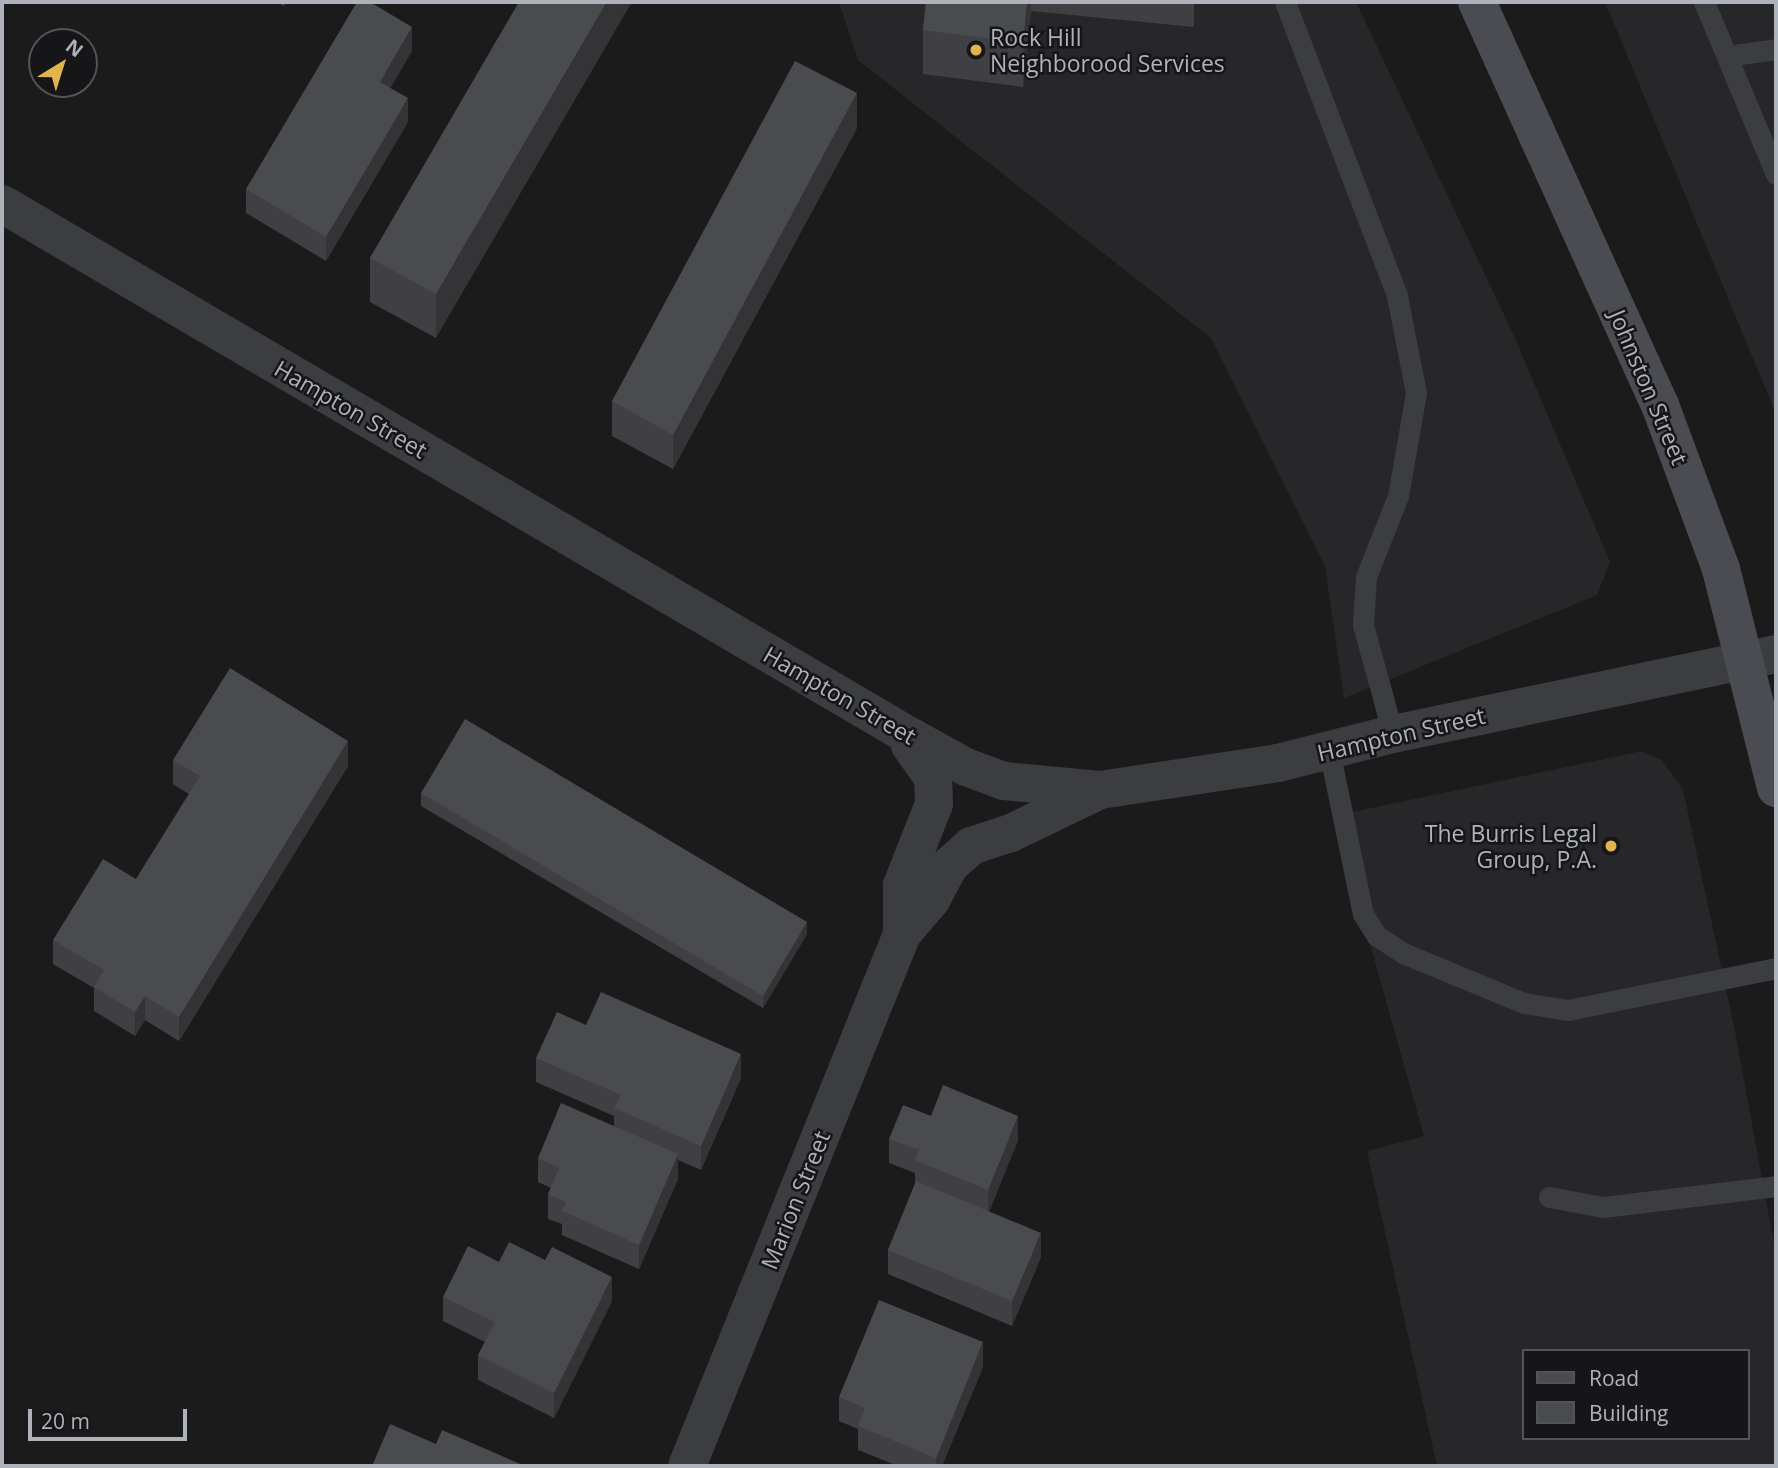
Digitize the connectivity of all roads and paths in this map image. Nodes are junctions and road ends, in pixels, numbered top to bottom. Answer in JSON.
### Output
{"nodes":[{"id":1,"x":1285,"y":2,"type":"edge"},
{"id":2,"x":1476,"y":2,"type":"edge"},
{"id":3,"x":1704,"y":2,"type":"edge"},
{"id":4,"x":1776,"y":49,"type":"edge"},
{"id":5,"x":1727,"y":56,"type":"junction"},
{"id":6,"x":1776,"y":174,"type":"edge"},
{"id":7,"x":2,"y":204,"type":"edge"},
{"id":8,"x":1761,"y":657,"type":"edge"},
{"id":9,"x":1392,"y":734,"type":"junction"},
{"id":10,"x":913,"y":738,"type":"junction"},
{"id":11,"x":1329,"y":750,"type":"junction"},
{"id":12,"x":1776,"y":788,"type":"edge"},
{"id":13,"x":1100,"y":790,"type":"junction"},
{"id":14,"x":902,"y":934,"type":"junction"},
{"id":15,"x":1776,"y":968,"type":"edge"},
{"id":16,"x":1776,"y":1186,"type":"edge"},
{"id":17,"x":1549,"y":1197,"type":"dead end"},
{"id":18,"x":687,"y":1466,"type":"edge"}],
"edges":[{"from":1,"to":9,"type":"lane"},
{"from":2,"to":8,"type":"main road","name":"Johnston Street"},
{"from":3,"to":5,"type":"lane"},
{"from":4,"to":5,"type":"lane"},
{"from":5,"to":6,"type":"lane"},
{"from":7,"to":10,"type":"street","name":"Hampton Street"},
{"from":8,"to":9,"type":"street","name":"Hampton Street"},
{"from":8,"to":12,"type":"main road","name":"Johnston Street"},
{"from":9,"to":11,"type":"street","name":"Hampton Street"},
{"from":10,"to":13,"type":"street","name":"Hampton Street"},
{"from":10,"to":14,"type":"street","name":"Marion Street"},
{"from":11,"to":13,"type":"street","name":"Hampton Street"},
{"from":11,"to":15,"type":"lane"},
{"from":13,"to":14,"type":"street","name":"Marion Street"},
{"from":14,"to":18,"type":"street","name":"Marion Street"},
{"from":16,"to":17,"type":"lane"}]}
